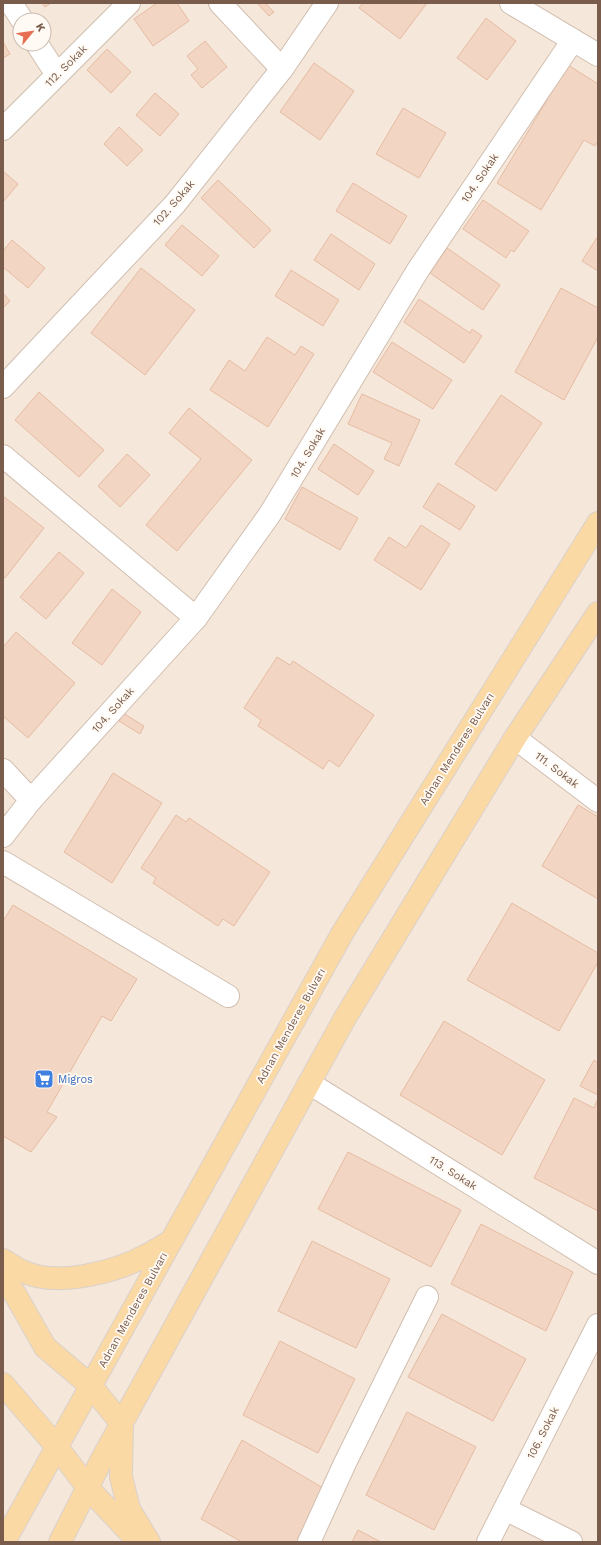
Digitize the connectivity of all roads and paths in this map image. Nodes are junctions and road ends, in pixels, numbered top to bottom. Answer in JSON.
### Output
{"nodes":[{"id":1,"x":12,"y":3,"type":"edge"},
{"id":2,"x":129,"y":3,"type":"edge"},
{"id":3,"x":220,"y":3,"type":"edge"},
{"id":4,"x":327,"y":3,"type":"edge"},
{"id":5,"x":511,"y":3,"type":"edge"},
{"id":6,"x":17,"y":12,"type":"edge"},
{"id":7,"x":573,"y":40,"type":"junction"},
{"id":8,"x":42,"y":52,"type":"edge"},
{"id":9,"x":598,"y":55,"type":"edge"},
{"id":10,"x":282,"y":69,"type":"junction"},
{"id":11,"x":56,"y":75,"type":"junction"},
{"id":12,"x":3,"y":129,"type":"edge"},
{"id":13,"x":3,"y":387,"type":"edge"},
{"id":14,"x":3,"y":456,"type":"edge"},
{"id":15,"x":598,"y":523,"type":"edge"},
{"id":16,"x":598,"y":613,"type":"edge"},
{"id":17,"x":196,"y":618,"type":"junction"},
{"id":18,"x":515,"y":738,"type":"junction"},
{"id":19,"x":3,"y":770,"type":"edge"},
{"id":20,"x":31,"y":800,"type":"junction"},
{"id":21,"x":598,"y":801,"type":"edge"},
{"id":22,"x":3,"y":836,"type":"edge"},
{"id":23,"x":3,"y":862,"type":"edge"},
{"id":24,"x":228,"y":996,"type":"dead end"},
{"id":25,"x":309,"y":1083,"type":"junction"},
{"id":26,"x":172,"y":1240,"type":"junction"},
{"id":27,"x":3,"y":1260,"type":"edge"},
{"id":28,"x":598,"y":1263,"type":"edge"},
{"id":29,"x":3,"y":1277,"type":"edge"},
{"id":30,"x":427,"y":1297,"type":"dead end"},
{"id":31,"x":598,"y":1325,"type":"edge"},
{"id":32,"x":3,"y":1384,"type":"edge"},
{"id":33,"x":91,"y":1386,"type":"junction"},
{"id":34,"x":122,"y":1424,"type":"junction"},
{"id":35,"x":57,"y":1447,"type":"junction"},
{"id":36,"x":88,"y":1488,"type":"junction"},
{"id":37,"x":505,"y":1509,"type":"junction"},
{"id":38,"x":4,"y":1542,"type":"edge"},
{"id":39,"x":60,"y":1542,"type":"edge"},
{"id":40,"x":139,"y":1542,"type":"edge"},
{"id":41,"x":149,"y":1542,"type":"edge"},
{"id":42,"x":309,"y":1542,"type":"edge"},
{"id":43,"x":488,"y":1542,"type":"edge"},
{"id":44,"x":571,"y":1542,"type":"edge"}],
"edges":[{"from":1,"to":6,"type":"street"},
{"from":2,"to":11,"type":"street","name":"112. Sokak"},
{"from":3,"to":10,"type":"street"},
{"from":4,"to":10,"type":"street","name":"102. Sokak"},
{"from":5,"to":7,"type":"street"},
{"from":7,"to":9,"type":"street"},
{"from":7,"to":17,"type":"street","name":"104. Sokak"},
{"from":8,"to":11,"type":"street"},
{"from":10,"to":13,"type":"street","name":"102. Sokak"},
{"from":11,"to":12,"type":"street","name":"112. Sokak"},
{"from":14,"to":17,"type":"street"},
{"from":15,"to":26,"type":"main road","name":"Adnan Menderes Bulvarı"},
{"from":16,"to":18,"type":"main road"},
{"from":17,"to":20,"type":"street","name":"104. Sokak"},
{"from":18,"to":21,"type":"street","name":"111. Sokak"},
{"from":18,"to":25,"type":"main road"},
{"from":19,"to":20,"type":"street"},
{"from":20,"to":22,"type":"street","name":"104. Sokak"},
{"from":23,"to":24,"type":"street"},
{"from":25,"to":28,"type":"street","name":"113. Sokak"},
{"from":25,"to":34,"type":"main road"},
{"from":26,"to":27,"type":"main road"},
{"from":26,"to":33,"type":"main road","name":"Adnan Menderes Bulvarı"},
{"from":29,"to":33,"type":"main road"},
{"from":30,"to":42,"type":"street"},
{"from":31,"to":37,"type":"street","name":"106. Sokak"},
{"from":32,"to":35,"type":"main road"},
{"from":33,"to":34,"type":"main road"},
{"from":33,"to":35,"type":"main road","name":"Adnan Menderes Bulvarı"},
{"from":34,"to":36,"type":"main road"},
{"from":34,"to":41,"type":"main road"},
{"from":35,"to":36,"type":"main road"},
{"from":35,"to":38,"type":"main road","name":"Adnan Menderes Bulvarı"},
{"from":36,"to":39,"type":"main road"},
{"from":36,"to":40,"type":"main road"},
{"from":37,"to":43,"type":"street","name":"106. Sokak"},
{"from":37,"to":44,"type":"street"}]}
